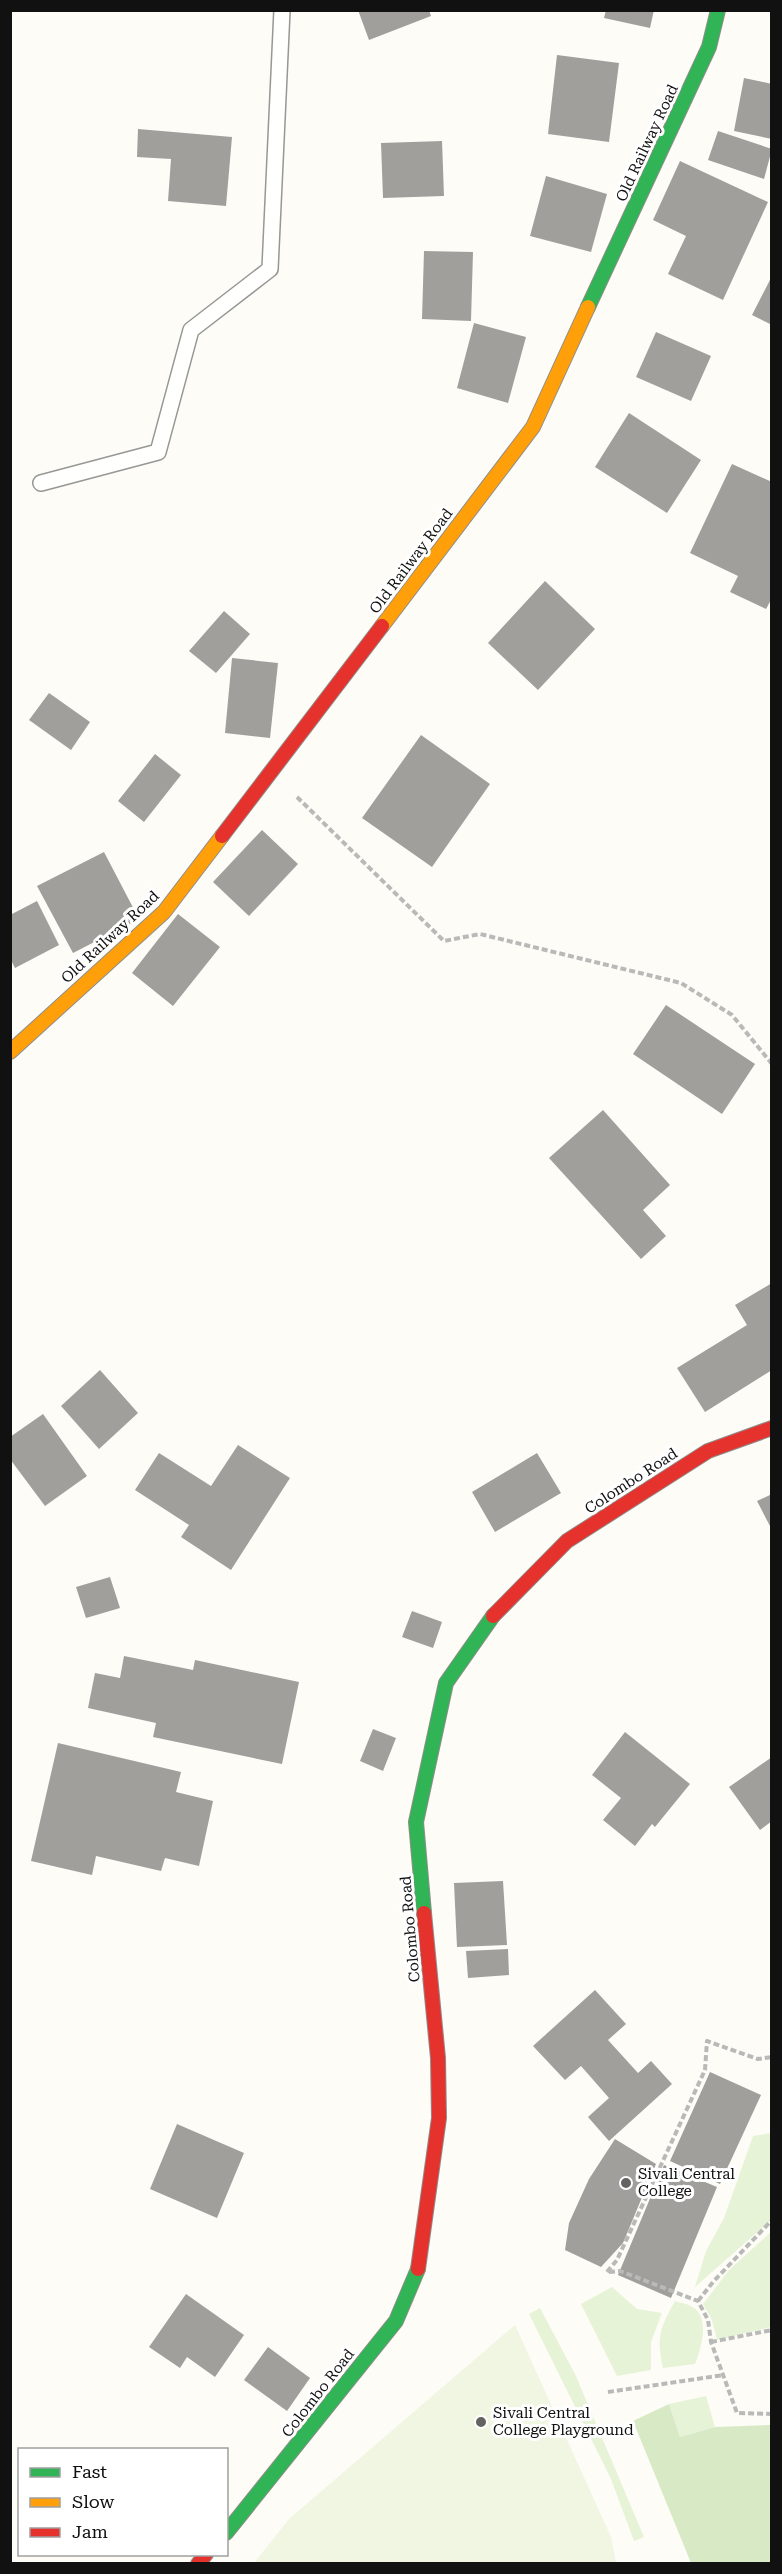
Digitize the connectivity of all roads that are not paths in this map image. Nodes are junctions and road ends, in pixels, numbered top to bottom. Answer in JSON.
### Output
{"nodes":[{"id":1,"x":282,"y":10,"type":"edge"},
{"id":2,"x":718,"y":10,"type":"edge"},
{"id":3,"x":41,"y":483,"type":"dead end"},
{"id":4,"x":10,"y":1052,"type":"edge"},
{"id":5,"x":771,"y":1428,"type":"edge"},
{"id":6,"x":228,"y":2531,"type":"edge"}],
"edges":[{"from":1,"to":3,"type":"lane"},
{"from":2,"to":4,"type":"main road","name":"Old Railway Road"},
{"from":5,"to":6,"type":"main road","name":"Colombo Road"}]}
